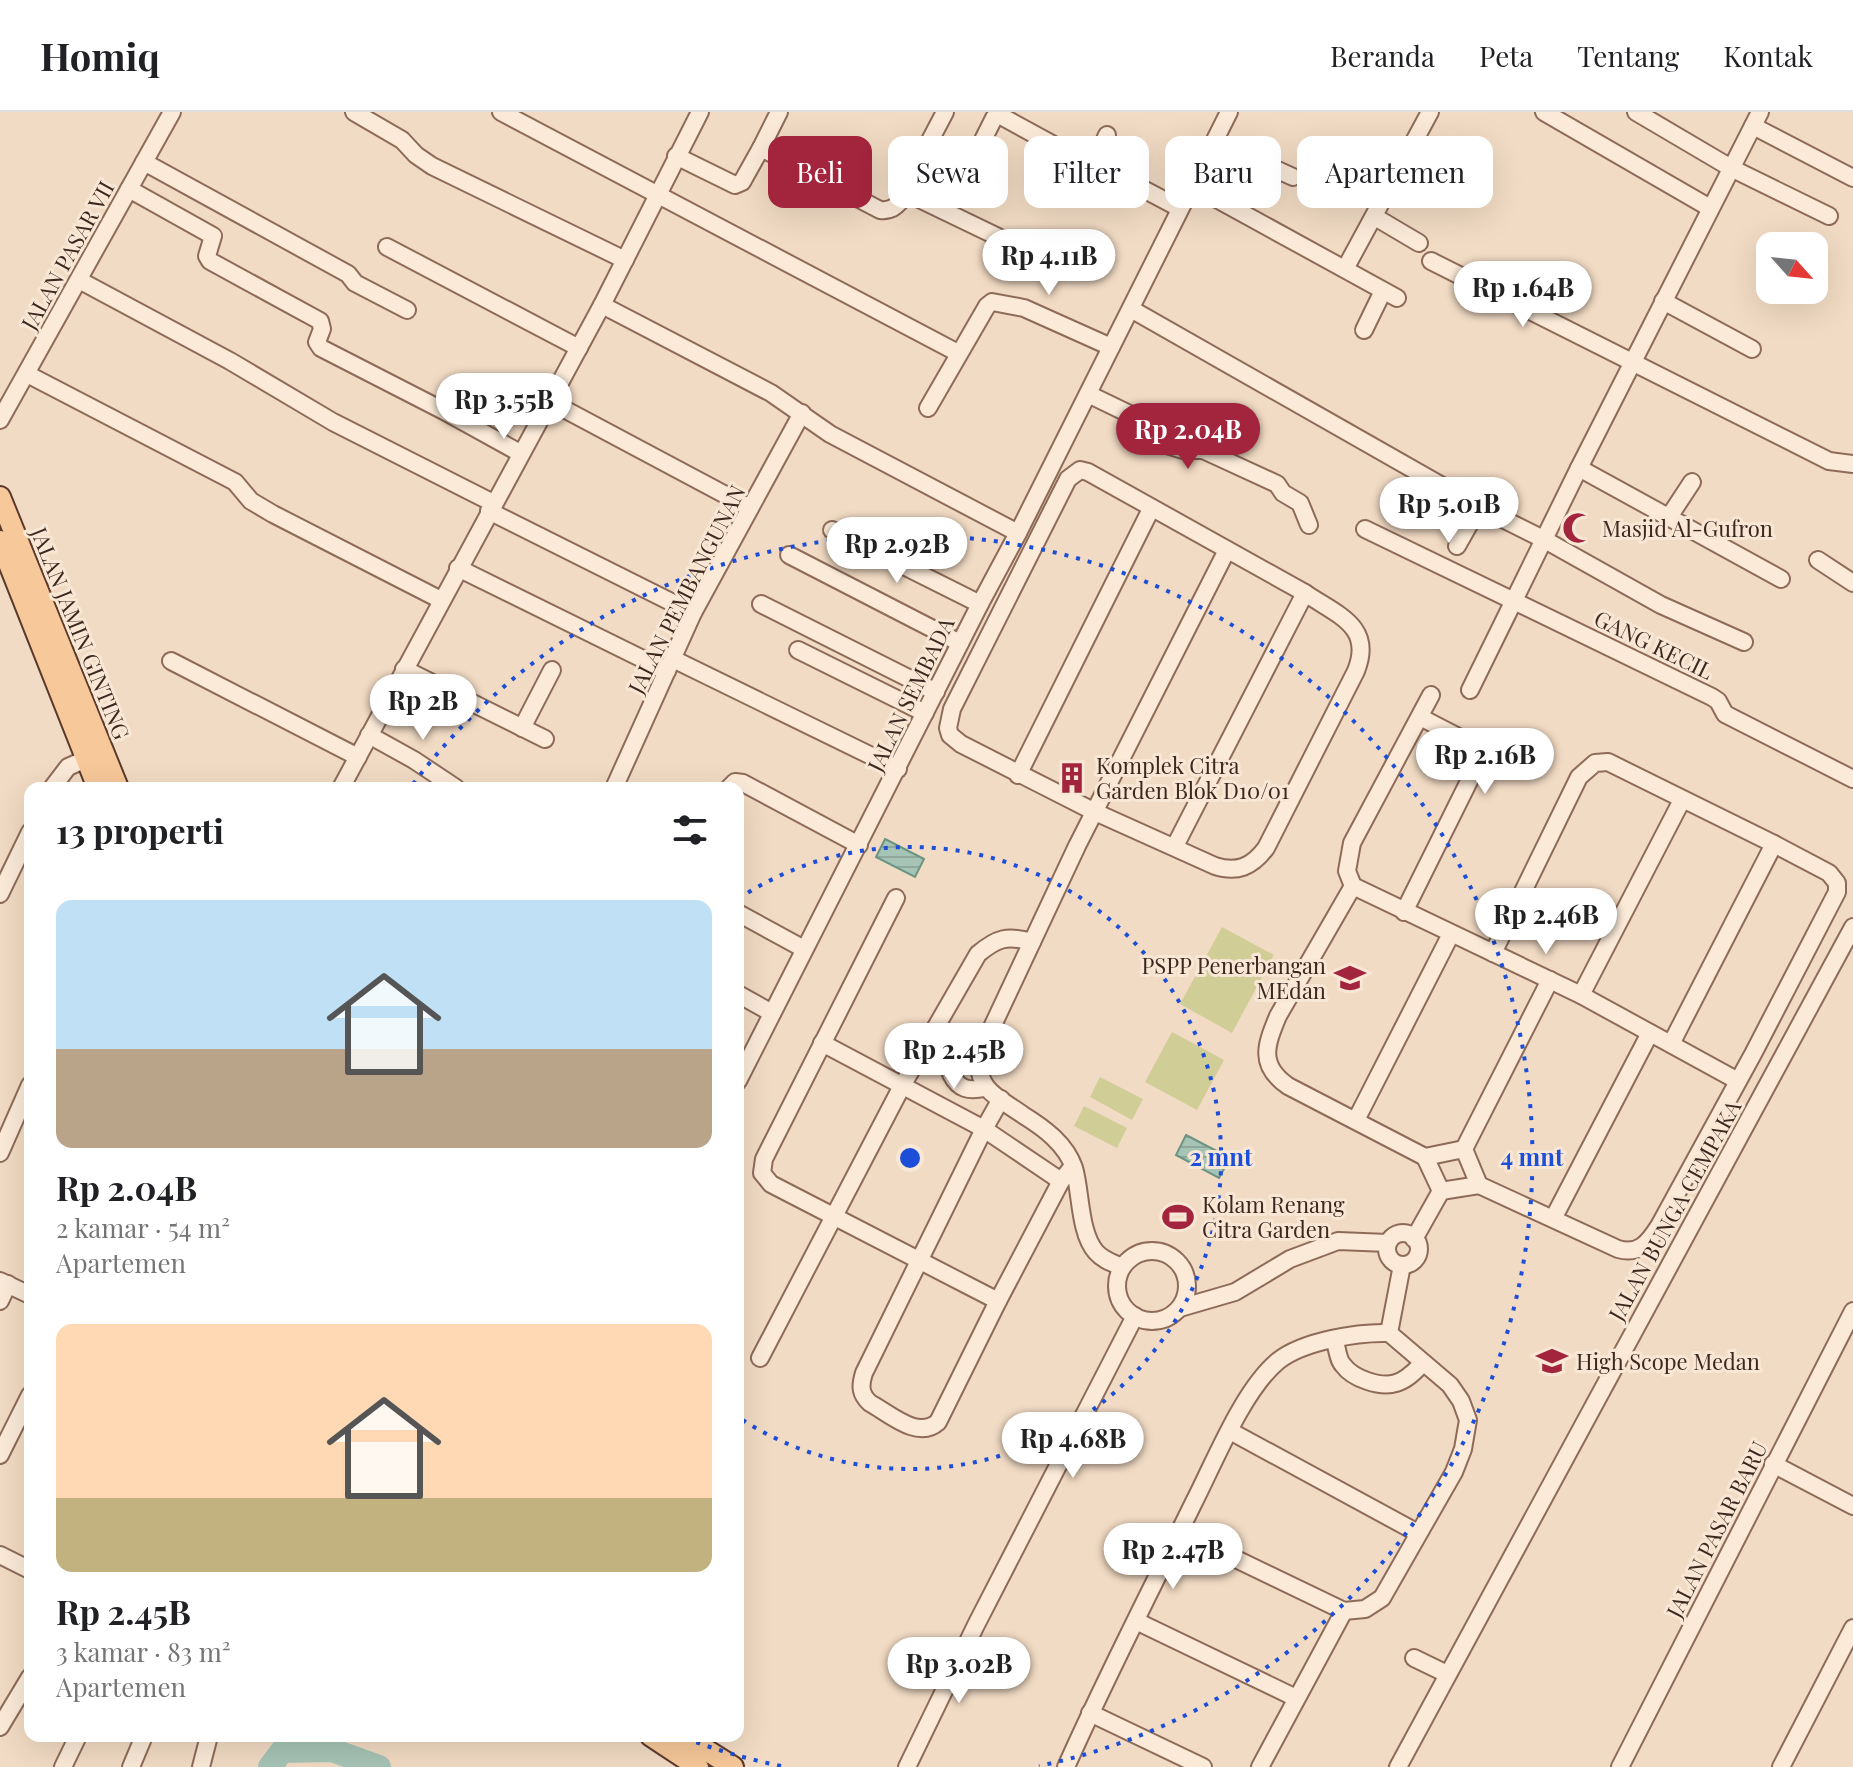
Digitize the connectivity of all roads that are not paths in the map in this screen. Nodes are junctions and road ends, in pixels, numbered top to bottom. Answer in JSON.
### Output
{"nodes":[{"id":1,"x":172,"y":112,"type":"edge"},
{"id":2,"x":354,"y":112,"type":"edge"},
{"id":3,"x":501,"y":112,"type":"edge"},
{"id":4,"x":700,"y":112,"type":"edge"},
{"id":5,"x":779,"y":112,"type":"edge"},
{"id":6,"x":945,"y":112,"type":"edge"},
{"id":7,"x":1229,"y":112,"type":"edge"},
{"id":8,"x":1430,"y":112,"type":"edge"},
{"id":9,"x":1544,"y":112,"type":"edge"},
{"id":10,"x":1636,"y":112,"type":"edge"},
{"id":11,"x":1756,"y":119,"type":"edge"},
{"id":12,"x":932,"y":136,"type":"edge"},
{"id":13,"x":986,"y":136,"type":"edge"},
{"id":14,"x":1036,"y":136,"type":"edge"},
{"id":15,"x":1216,"y":136,"type":"edge"},
{"id":16,"x":761,"y":148,"type":"junction"},
{"id":17,"x":676,"y":156,"type":"junction"},
{"id":18,"x":144,"y":162,"type":"junction"},
{"id":19,"x":1731,"y":168,"type":"junction"},
{"id":20,"x":1281,"y":172,"type":"edge"},
{"id":21,"x":1293,"y":177,"type":"dead end"},
{"id":22,"x":1853,"y":178,"type":"edge"},
{"id":23,"x":129,"y":189,"type":"junction"},
{"id":24,"x":658,"y":196,"type":"junction"},
{"id":25,"x":1179,"y":208,"type":"edge"},
{"id":26,"x":1233,"y":208,"type":"edge"},
{"id":27,"x":1710,"y":208,"type":"junction"},
{"id":28,"x":1829,"y":216,"type":"dead end"},
{"id":29,"x":1375,"y":217,"type":"junction"},
{"id":30,"x":1419,"y":243,"type":"dead end"},
{"id":31,"x":387,"y":247,"type":"dead end"},
{"id":32,"x":625,"y":260,"type":"junction"},
{"id":33,"x":1048,"y":261,"type":"dead end"},
{"id":34,"x":1431,"y":261,"type":"dead end"},
{"id":35,"x":1345,"y":269,"type":"junction"},
{"id":36,"x":79,"y":280,"type":"junction"},
{"id":37,"x":1663,"y":301,"type":"junction"},
{"id":38,"x":602,"y":305,"type":"junction"},
{"id":39,"x":1131,"y":309,"type":"junction"},
{"id":40,"x":407,"y":310,"type":"dead end"},
{"id":41,"x":1364,"y":330,"type":"dead end"},
{"id":42,"x":1111,"y":347,"type":"junction"},
{"id":43,"x":579,"y":348,"type":"junction"},
{"id":44,"x":1752,"y":349,"type":"dead end"},
{"id":45,"x":958,"y":353,"type":"junction"},
{"id":46,"x":1633,"y":361,"type":"junction"},
{"id":47,"x":27,"y":374,"type":"junction"},
{"id":48,"x":1088,"y":394,"type":"junction"},
{"id":49,"x":549,"y":401,"type":"junction"},
{"id":50,"x":928,"y":408,"type":"dead end"},
{"id":51,"x":802,"y":413,"type":"junction"},
{"id":52,"x":0,"y":420,"type":"edge"},
{"id":53,"x":520,"y":453,"type":"junction"},
{"id":54,"x":1853,"y":464,"type":"edge"},
{"id":55,"x":1579,"y":468,"type":"junction"},
{"id":56,"x":1692,"y":482,"type":"dead end"},
{"id":57,"x":0,"y":497,"type":"edge"},
{"id":58,"x":491,"y":507,"type":"junction"},
{"id":59,"x":1479,"y":507,"type":"junction"},
{"id":60,"x":750,"y":508,"type":"junction"},
{"id":61,"x":1151,"y":509,"type":"junction"},
{"id":62,"x":1669,"y":517,"type":"junction"},
{"id":63,"x":1309,"y":525,"type":"dead end"},
{"id":64,"x":1365,"y":529,"type":"dead end"},
{"id":65,"x":832,"y":530,"type":"dead end"},
{"id":66,"x":1018,"y":533,"type":"junction"},
{"id":67,"x":1545,"y":540,"type":"junction"},
{"id":68,"x":0,"y":541,"type":"edge"},
{"id":69,"x":1457,"y":546,"type":"dead end"},
{"id":70,"x":1227,"y":550,"type":"junction"},
{"id":71,"x":789,"y":555,"type":"dead end"},
{"id":72,"x":1818,"y":560,"type":"dead end"},
{"id":73,"x":458,"y":568,"type":"junction"},
{"id":74,"x":1781,"y":579,"type":"dead end"},
{"id":75,"x":1853,"y":583,"type":"edge"},
{"id":76,"x":1305,"y":593,"type":"junction"},
{"id":77,"x":1514,"y":599,"type":"junction"},
{"id":78,"x":441,"y":600,"type":"junction"},
{"id":79,"x":761,"y":604,"type":"dead end"},
{"id":80,"x":980,"y":604,"type":"junction"},
{"id":81,"x":693,"y":613,"type":"junction"},
{"id":82,"x":1744,"y":642,"type":"dead end"},
{"id":83,"x":960,"y":643,"type":"junction"},
{"id":84,"x":798,"y":650,"type":"dead end"},
{"id":85,"x":171,"y":661,"type":"dead end"},
{"id":86,"x":670,"y":665,"type":"junction"},
{"id":87,"x":404,"y":669,"type":"junction"},
{"id":88,"x":552,"y":670,"type":"dead end"},
{"id":89,"x":1470,"y":690,"type":"dead end"},
{"id":90,"x":936,"y":692,"type":"junction"},
{"id":91,"x":1431,"y":695,"type":"dead end"},
{"id":92,"x":925,"y":713,"type":"junction"},
{"id":93,"x":1420,"y":717,"type":"junction"},
{"id":94,"x":522,"y":728,"type":"junction"},
{"id":95,"x":369,"y":735,"type":"junction"},
{"id":96,"x":545,"y":739,"type":"dead end"},
{"id":97,"x":358,"y":757,"type":"junction"},
{"id":98,"x":86,"y":759,"type":"junction"},
{"id":99,"x":898,"y":769,"type":"junction"},
{"id":100,"x":1018,"y":775,"type":"junction"},
{"id":101,"x":1853,"y":779,"type":"edge"},
{"id":102,"x":57,"y":782,"type":"edge"},
{"id":103,"x":96,"y":782,"type":"edge"},
{"id":104,"x":116,"y":782,"type":"edge"},
{"id":105,"x":344,"y":782,"type":"edge"},
{"id":106,"x":447,"y":782,"type":"edge"},
{"id":107,"x":617,"y":782,"type":"edge"},
{"id":108,"x":744,"y":784,"type":"edge"},
{"id":109,"x":1682,"y":800,"type":"junction"},
{"id":110,"x":1095,"y":812,"type":"junction"},
{"id":111,"x":24,"y":844,"type":"edge"},
{"id":112,"x":1774,"y":844,"type":"junction"},
{"id":113,"x":859,"y":845,"type":"junction"},
{"id":114,"x":1175,"y":846,"type":"junction"},
{"id":115,"x":1353,"y":886,"type":"junction"},
{"id":116,"x":0,"y":894,"type":"edge"},
{"id":117,"x":896,"y":898,"type":"dead end"},
{"id":118,"x":1404,"y":912,"type":"junction"},
{"id":119,"x":744,"y":916,"type":"edge"},
{"id":120,"x":1853,"y":927,"type":"edge"},
{"id":121,"x":1451,"y":934,"type":"junction"},
{"id":122,"x":1032,"y":942,"type":"junction"},
{"id":123,"x":804,"y":949,"type":"junction"},
{"id":124,"x":1493,"y":953,"type":"junction"},
{"id":125,"x":1550,"y":980,"type":"junction"},
{"id":126,"x":1581,"y":995,"type":"junction"},
{"id":127,"x":744,"y":997,"type":"edge"},
{"id":128,"x":772,"y":1013,"type":"junction"},
{"id":129,"x":1650,"y":1033,"type":"junction"},
{"id":130,"x":822,"y":1043,"type":"junction"},
{"id":131,"x":1671,"y":1044,"type":"junction"},
{"id":132,"x":979,"y":1055,"type":"junction"},
{"id":133,"x":744,"y":1069,"type":"edge"},
{"id":134,"x":1738,"y":1081,"type":"junction"},
{"id":135,"x":902,"y":1086,"type":"junction"},
{"id":136,"x":985,"y":1088,"type":"junction"},
{"id":137,"x":24,"y":1099,"type":"edge"},
{"id":138,"x":1001,"y":1099,"type":"junction"},
{"id":139,"x":1356,"y":1120,"type":"junction"},
{"id":140,"x":984,"y":1129,"type":"junction"},
{"id":141,"x":1464,"y":1149,"type":"junction"},
{"id":142,"x":0,"y":1153,"type":"edge"},
{"id":143,"x":1425,"y":1157,"type":"junction"},
{"id":144,"x":1073,"y":1166,"type":"junction"},
{"id":145,"x":1061,"y":1181,"type":"junction"},
{"id":146,"x":1479,"y":1185,"type":"junction"},
{"id":147,"x":1441,"y":1191,"type":"junction"},
{"id":148,"x":834,"y":1217,"type":"junction"},
{"id":149,"x":1554,"y":1217,"type":"junction"},
{"id":150,"x":1414,"y":1239,"type":"junction"},
{"id":151,"x":1388,"y":1243,"type":"junction"},
{"id":152,"x":919,"y":1260,"type":"junction"},
{"id":153,"x":1402,"y":1265,"type":"junction"},
{"id":154,"x":1122,"y":1267,"type":"junction"},
{"id":155,"x":4,"y":1283,"type":"edge"},
{"id":156,"x":24,"y":1292,"type":"edge"},
{"id":157,"x":0,"y":1301,"type":"edge"},
{"id":158,"x":998,"y":1301,"type":"junction"},
{"id":159,"x":1180,"y":1308,"type":"junction"},
{"id":160,"x":1853,"y":1311,"type":"edge"},
{"id":161,"x":1135,"y":1316,"type":"junction"},
{"id":162,"x":1389,"y":1333,"type":"junction"},
{"id":163,"x":1335,"y":1341,"type":"junction"},
{"id":164,"x":760,"y":1358,"type":"dead end"},
{"id":165,"x":1422,"y":1364,"type":"junction"},
{"id":166,"x":24,"y":1407,"type":"edge"},
{"id":167,"x":1230,"y":1431,"type":"junction"},
{"id":168,"x":0,"y":1455,"type":"edge"},
{"id":169,"x":1773,"y":1464,"type":"junction"},
{"id":170,"x":1853,"y":1506,"type":"edge"},
{"id":171,"x":1180,"y":1532,"type":"junction"},
{"id":172,"x":1418,"y":1533,"type":"junction"},
{"id":173,"x":0,"y":1555,"type":"edge"},
{"id":174,"x":24,"y":1567,"type":"edge"},
{"id":175,"x":1344,"y":1611,"type":"junction"},
{"id":176,"x":1136,"y":1621,"type":"junction"},
{"id":177,"x":1853,"y":1628,"type":"edge"},
{"id":178,"x":1414,"y":1658,"type":"dead end"},
{"id":179,"x":1447,"y":1674,"type":"junction"},
{"id":180,"x":24,"y":1687,"type":"edge"},
{"id":181,"x":1296,"y":1698,"type":"junction"},
{"id":182,"x":1090,"y":1713,"type":"junction"},
{"id":183,"x":0,"y":1727,"type":"edge"},
{"id":184,"x":75,"y":1742,"type":"edge"},
{"id":185,"x":141,"y":1742,"type":"edge"},
{"id":186,"x":207,"y":1742,"type":"edge"},
{"id":187,"x":660,"y":1742,"type":"edge"},
{"id":188,"x":693,"y":1742,"type":"edge"},
{"id":189,"x":63,"y":1767,"type":"edge"},
{"id":190,"x":131,"y":1767,"type":"edge"},
{"id":191,"x":201,"y":1767,"type":"edge"},
{"id":192,"x":698,"y":1767,"type":"edge"},
{"id":193,"x":733,"y":1767,"type":"edge"},
{"id":194,"x":907,"y":1767,"type":"edge"},
{"id":195,"x":1066,"y":1767,"type":"edge"},
{"id":196,"x":1203,"y":1767,"type":"edge"},
{"id":197,"x":1260,"y":1767,"type":"edge"},
{"id":198,"x":1398,"y":1767,"type":"edge"},
{"id":199,"x":1620,"y":1767,"type":"edge"},
{"id":200,"x":1781,"y":1767,"type":"edge"}],
"edges":[{"from":1,"to":18,"type":"street","name":"JALAN PASAR VII"},
{"from":2,"to":32,"type":"street"},
{"from":3,"to":24,"type":"street"},
{"from":4,"to":17,"type":"street"},
{"from":5,"to":16,"type":"street"},
{"from":6,"to":12,"type":"street"},
{"from":7,"to":15,"type":"street","name":"JALAN SEMBADA"},
{"from":8,"to":29,"type":"street"},
{"from":9,"to":27,"type":"street"},
{"from":10,"to":19,"type":"street"},
{"from":11,"to":19,"type":"street"},
{"from":11,"to":22,"type":"street"},
{"from":13,"to":14,"type":"street"},
{"from":16,"to":17,"type":"street"},
{"from":16,"to":33,"type":"street"},
{"from":17,"to":24,"type":"street"},
{"from":18,"to":23,"type":"street","name":"JALAN PASAR VII"},
{"from":18,"to":40,"type":"street"},
{"from":19,"to":27,"type":"street"},
{"from":19,"to":28,"type":"street"},
{"from":20,"to":21,"type":"street"},
{"from":23,"to":36,"type":"street","name":"JALAN PASAR VII"},
{"from":23,"to":53,"type":"street"},
{"from":24,"to":32,"type":"street"},
{"from":24,"to":45,"type":"street"},
{"from":25,"to":39,"type":"street","name":"JALAN SEMBADA"},
{"from":26,"to":35,"type":"street"},
{"from":27,"to":37,"type":"street"},
{"from":29,"to":30,"type":"street"},
{"from":29,"to":35,"type":"street"},
{"from":31,"to":43,"type":"street"},
{"from":32,"to":38,"type":"street"},
{"from":34,"to":46,"type":"street"},
{"from":35,"to":41,"type":"street"},
{"from":36,"to":47,"type":"street","name":"JALAN PASAR VII"},
{"from":36,"to":58,"type":"street"},
{"from":37,"to":44,"type":"street"},
{"from":37,"to":46,"type":"street"},
{"from":38,"to":43,"type":"street"},
{"from":38,"to":51,"type":"street"},
{"from":39,"to":42,"type":"street","name":"JALAN SEMBADA"},
{"from":39,"to":59,"type":"street"},
{"from":42,"to":45,"type":"street"},
{"from":42,"to":48,"type":"street","name":"JALAN SEMBADA"},
{"from":43,"to":49,"type":"street"},
{"from":45,"to":50,"type":"street"},
{"from":46,"to":54,"type":"street"},
{"from":46,"to":55,"type":"street"},
{"from":47,"to":52,"type":"street","name":"JALAN PASAR VII"},
{"from":47,"to":78,"type":"street"},
{"from":48,"to":63,"type":"street"},
{"from":48,"to":66,"type":"street","name":"JALAN SEMBADA"},
{"from":49,"to":53,"type":"street"},
{"from":49,"to":60,"type":"street"},
{"from":51,"to":60,"type":"street","name":"JALAN PEMBANGUNAN"},
{"from":51,"to":66,"type":"street"},
{"from":53,"to":58,"type":"street"},
{"from":55,"to":62,"type":"street"},
{"from":55,"to":67,"type":"street"},
{"from":56,"to":62,"type":"street"},
{"from":57,"to":104,"type":"main road","name":"JALAN JAMIN GINTING"},
{"from":58,"to":73,"type":"street"},
{"from":58,"to":81,"type":"street"},
{"from":59,"to":67,"type":"street"},
{"from":59,"to":69,"type":"street"},
{"from":60,"to":81,"type":"street","name":"JALAN PEMBANGUNAN"},
{"from":61,"to":70,"type":"street"},
{"from":61,"to":100,"type":"street"},
{"from":61,"to":100,"type":"street"},
{"from":62,"to":74,"type":"street"},
{"from":64,"to":77,"type":"street","name":"GANG KECIL"},
{"from":65,"to":80,"type":"street"},
{"from":66,"to":80,"type":"street","name":"JALAN SEMBADA"},
{"from":67,"to":77,"type":"street"},
{"from":67,"to":82,"type":"street"},
{"from":68,"to":98,"type":"main road","name":"JALAN JAMIN GINTING"},
{"from":70,"to":76,"type":"street"},
{"from":70,"to":110,"type":"street"},
{"from":71,"to":83,"type":"street"},
{"from":72,"to":75,"type":"street"},
{"from":73,"to":78,"type":"street"},
{"from":73,"to":86,"type":"street"},
{"from":76,"to":114,"type":"street"},
{"from":76,"to":114,"type":"street"},
{"from":77,"to":89,"type":"street"},
{"from":77,"to":101,"type":"street","name":"GANG KECIL"},
{"from":78,"to":87,"type":"street"},
{"from":79,"to":90,"type":"street"},
{"from":80,"to":83,"type":"street","name":"JALAN SEMBADA"},
{"from":81,"to":86,"type":"street","name":"JALAN PEMBANGUNAN"},
{"from":83,"to":90,"type":"street","name":"JALAN SEMBADA"},
{"from":84,"to":92,"type":"street"},
{"from":85,"to":97,"type":"street"},
{"from":86,"to":99,"type":"street"},
{"from":86,"to":107,"type":"street","name":"JALAN PEMBANGUNAN"},
{"from":87,"to":94,"type":"street"},
{"from":87,"to":95,"type":"street"},
{"from":88,"to":94,"type":"street"},
{"from":90,"to":92,"type":"street","name":"JALAN SEMBADA"},
{"from":91,"to":93,"type":"street"},
{"from":92,"to":99,"type":"street","name":"JALAN SEMBADA"},
{"from":93,"to":115,"type":"street"},
{"from":93,"to":118,"type":"street"},
{"from":94,"to":96,"type":"street"},
{"from":95,"to":97,"type":"street"},
{"from":95,"to":106,"type":"street"},
{"from":97,"to":105,"type":"street"},
{"from":98,"to":102,"type":"street"},
{"from":98,"to":103,"type":"main road","name":"JALAN JAMIN GINTING"},
{"from":99,"to":113,"type":"street","name":"JALAN SEMBADA"},
{"from":100,"to":110,"type":"street"},
{"from":108,"to":113,"type":"street"},
{"from":109,"to":112,"type":"street"},
{"from":109,"to":124,"type":"street"},
{"from":109,"to":126,"type":"street"},
{"from":110,"to":114,"type":"street"},
{"from":110,"to":122,"type":"street"},
{"from":111,"to":116,"type":"street"},
{"from":112,"to":131,"type":"street"},
{"from":112,"to":134,"type":"street"},
{"from":113,"to":123,"type":"street","name":"JALAN SEMBADA"},
{"from":115,"to":118,"type":"street"},
{"from":115,"to":139,"type":"street"},
{"from":117,"to":130,"type":"street"},
{"from":118,"to":121,"type":"street"},
{"from":119,"to":123,"type":"street"},
{"from":120,"to":179,"type":"street","name":"JALAN BUNGA CEMPAKA"},
{"from":121,"to":124,"type":"street"},
{"from":121,"to":139,"type":"street"},
{"from":122,"to":132,"type":"street"},
{"from":122,"to":135,"type":"street"},
{"from":123,"to":128,"type":"street","name":"JALAN SEMBADA"},
{"from":124,"to":125,"type":"street"},
{"from":125,"to":126,"type":"street"},
{"from":125,"to":141,"type":"street"},
{"from":126,"to":129,"type":"street"},
{"from":127,"to":128,"type":"street"},
{"from":128,"to":133,"type":"street","name":"JALAN SEMBADA"},
{"from":129,"to":131,"type":"street"},
{"from":129,"to":149,"type":"street"},
{"from":130,"to":135,"type":"street"},
{"from":130,"to":148,"type":"street"},
{"from":131,"to":134,"type":"street"},
{"from":132,"to":136,"type":"street"},
{"from":132,"to":136,"type":"street"},
{"from":134,"to":149,"type":"street"},
{"from":135,"to":140,"type":"street"},
{"from":135,"to":148,"type":"street"},
{"from":136,"to":138,"type":"street"},
{"from":137,"to":142,"type":"street"},
{"from":138,"to":140,"type":"street"},
{"from":138,"to":144,"type":"street"},
{"from":139,"to":143,"type":"street"},
{"from":140,"to":145,"type":"street"},
{"from":140,"to":152,"type":"street"},
{"from":141,"to":143,"type":"street"},
{"from":141,"to":146,"type":"street"},
{"from":143,"to":147,"type":"street"},
{"from":144,"to":145,"type":"street"},
{"from":144,"to":154,"type":"street"},
{"from":145,"to":158,"type":"street"},
{"from":146,"to":147,"type":"street"},
{"from":146,"to":149,"type":"street"},
{"from":147,"to":150,"type":"street"},
{"from":148,"to":152,"type":"street"},
{"from":148,"to":164,"type":"street"},
{"from":150,"to":151,"type":"street"},
{"from":150,"to":153,"type":"street"},
{"from":151,"to":153,"type":"street"},
{"from":151,"to":159,"type":"street"},
{"from":152,"to":158,"type":"street"},
{"from":152,"to":158,"type":"street"},
{"from":153,"to":162,"type":"street"},
{"from":154,"to":159,"type":"street"},
{"from":154,"to":161,"type":"street"},
{"from":155,"to":156,"type":"street"},
{"from":155,"to":157,"type":"street"},
{"from":159,"to":161,"type":"street"},
{"from":160,"to":169,"type":"street","name":"JALAN PASAR BARU"},
{"from":161,"to":194,"type":"street"},
{"from":162,"to":163,"type":"street"},
{"from":162,"to":165,"type":"street"},
{"from":163,"to":165,"type":"street"},
{"from":163,"to":167,"type":"street"},
{"from":165,"to":172,"type":"street"},
{"from":166,"to":168,"type":"street"},
{"from":167,"to":171,"type":"street"},
{"from":167,"to":172,"type":"street"},
{"from":169,"to":170,"type":"street"},
{"from":169,"to":199,"type":"street","name":"JALAN PASAR BARU"},
{"from":171,"to":175,"type":"street"},
{"from":171,"to":176,"type":"street"},
{"from":172,"to":175,"type":"street"},
{"from":173,"to":174,"type":"street"},
{"from":175,"to":181,"type":"street"},
{"from":176,"to":181,"type":"street"},
{"from":176,"to":182,"type":"street"},
{"from":177,"to":200,"type":"street"},
{"from":178,"to":179,"type":"street"},
{"from":179,"to":198,"type":"street","name":"JALAN BUNGA CEMPAKA"},
{"from":180,"to":183,"type":"street"},
{"from":181,"to":197,"type":"street"},
{"from":182,"to":195,"type":"street"},
{"from":182,"to":196,"type":"street"},
{"from":184,"to":189,"type":"street"},
{"from":185,"to":190,"type":"street"},
{"from":186,"to":191,"type":"street"},
{"from":187,"to":192,"type":"main road"},
{"from":188,"to":193,"type":"main road"}]}
